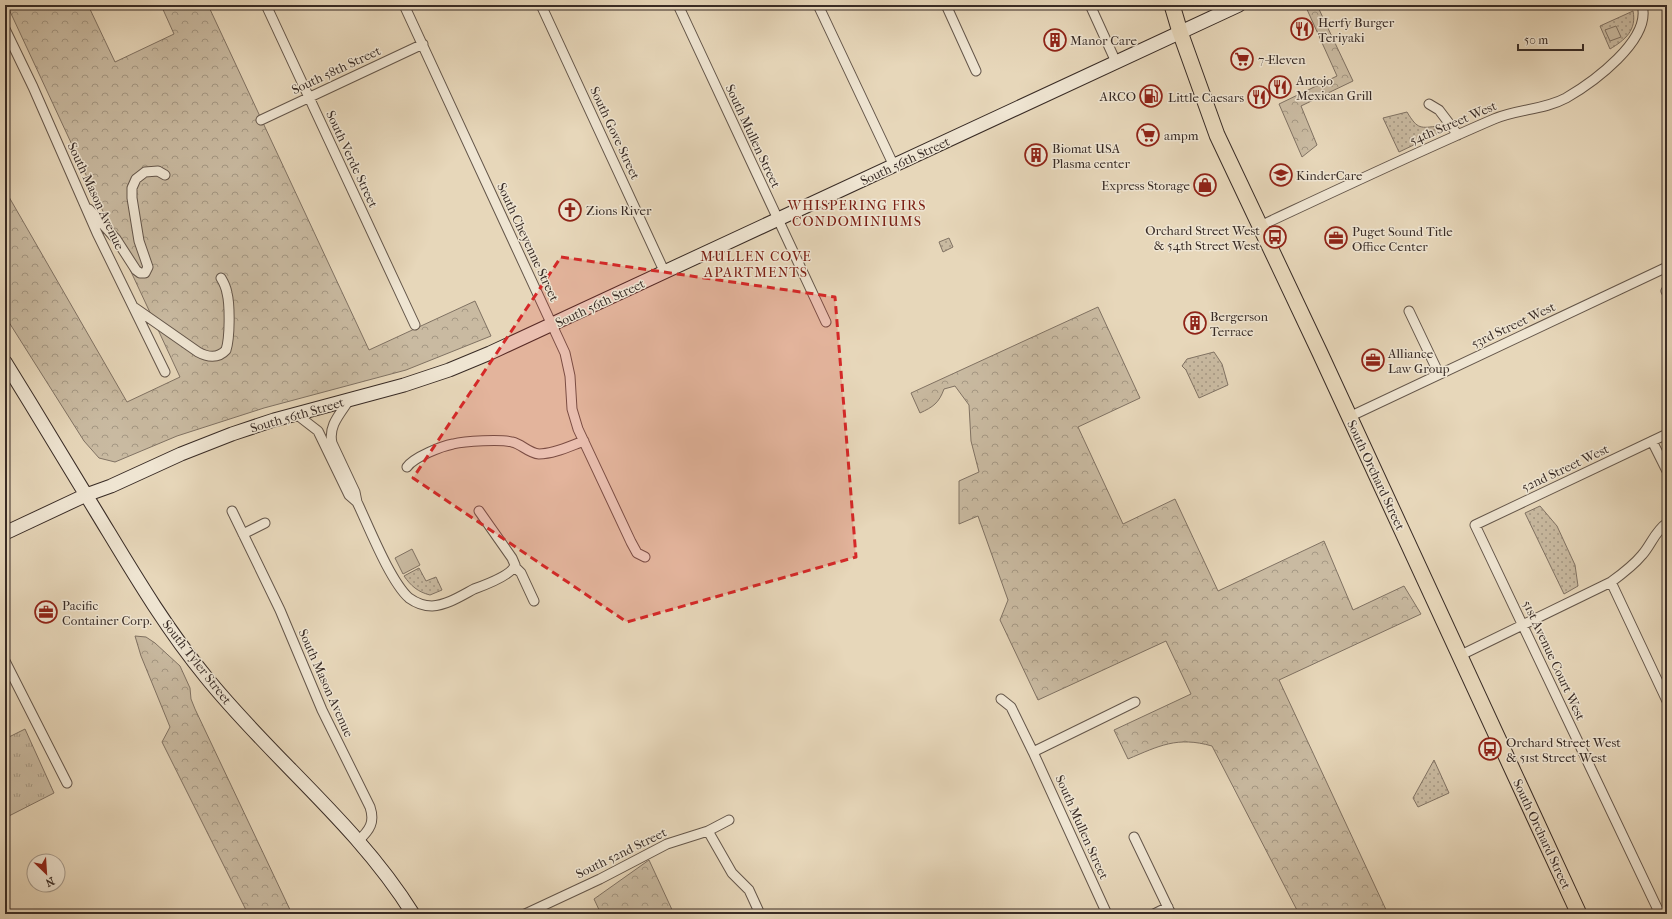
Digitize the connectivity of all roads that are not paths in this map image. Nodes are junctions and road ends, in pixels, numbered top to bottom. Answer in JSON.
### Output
{"nodes":[{"id":1,"x":266,"y":5,"type":"edge"},
{"id":2,"x":404,"y":5,"type":"edge"},
{"id":3,"x":541,"y":5,"type":"edge"},
{"id":4,"x":678,"y":5,"type":"edge"},
{"id":5,"x":818,"y":5,"type":"edge"},
{"id":6,"x":946,"y":5,"type":"edge"},
{"id":7,"x":1090,"y":5,"type":"edge"},
{"id":8,"x":1172,"y":5,"type":"edge"},
{"id":9,"x":1239,"y":5,"type":"edge"},
{"id":10,"x":1642,"y":5,"type":"edge"},
{"id":11,"x":5,"y":29,"type":"edge"},
{"id":12,"x":1180,"y":32,"type":"junction"},
{"id":13,"x":423,"y":44,"type":"junction"},
{"id":14,"x":1116,"y":62,"type":"junction"},
{"id":15,"x":976,"y":71,"type":"dead end"},
{"id":16,"x":309,"y":98,"type":"junction"},
{"id":17,"x":1429,"y":104,"type":"dead end"},
{"id":18,"x":261,"y":120,"type":"dead end"},
{"id":19,"x":1458,"y":134,"type":"junction"},
{"id":20,"x":894,"y":166,"type":"junction"},
{"id":21,"x":165,"y":175,"type":"dead end"},
{"id":22,"x":86,"y":206,"type":"junction"},
{"id":23,"x":778,"y":220,"type":"junction"},
{"id":24,"x":1260,"y":226,"type":"junction"},
{"id":25,"x":1667,"y":268,"type":"edge"},
{"id":26,"x":666,"y":273,"type":"junction"},
{"id":27,"x":221,"y":278,"type":"dead end"},
{"id":28,"x":134,"y":307,"type":"junction"},
{"id":29,"x":1409,"y":311,"type":"dead end"},
{"id":30,"x":826,"y":322,"type":"dead end"},
{"id":31,"x":416,"y":325,"type":"dead end"},
{"id":32,"x":552,"y":325,"type":"junction"},
{"id":33,"x":5,"y":362,"type":"edge"},
{"id":34,"x":165,"y":372,"type":"dead end"},
{"id":35,"x":1439,"y":374,"type":"junction"},
{"id":36,"x":349,"y":400,"type":"junction"},
{"id":37,"x":296,"y":414,"type":"junction"},
{"id":38,"x":1349,"y":417,"type":"junction"},
{"id":39,"x":1667,"y":434,"type":"edge"},
{"id":40,"x":584,"y":441,"type":"junction"},
{"id":41,"x":1652,"y":441,"type":"junction"},
{"id":42,"x":407,"y":467,"type":"dead end"},
{"id":43,"x":1667,"y":471,"type":"edge"},
{"id":44,"x":86,"y":495,"type":"junction"},
{"id":45,"x":357,"y":502,"type":"junction"},
{"id":46,"x":232,"y":511,"type":"dead end"},
{"id":47,"x":479,"y":511,"type":"dead end"},
{"id":48,"x":265,"y":523,"type":"dead end"},
{"id":49,"x":1667,"y":523,"type":"edge"},
{"id":50,"x":1475,"y":525,"type":"joint"},
{"id":51,"x":5,"y":533,"type":"edge"},
{"id":52,"x":243,"y":534,"type":"junction"},
{"id":53,"x":645,"y":557,"type":"dead end"},
{"id":54,"x":515,"y":567,"type":"junction"},
{"id":55,"x":1611,"y":582,"type":"junction"},
{"id":56,"x":534,"y":601,"type":"dead end"},
{"id":57,"x":1523,"y":625,"type":"junction"},
{"id":58,"x":1461,"y":656,"type":"junction"},
{"id":59,"x":5,"y":661,"type":"edge"},
{"id":60,"x":1001,"y":698,"type":"dead end"},
{"id":61,"x":1667,"y":701,"type":"edge"},
{"id":62,"x":1135,"y":702,"type":"dead end"},
{"id":63,"x":1033,"y":752,"type":"junction"},
{"id":64,"x":67,"y":783,"type":"dead end"},
{"id":65,"x":730,"y":820,"type":"dead end"},
{"id":66,"x":708,"y":830,"type":"junction"},
{"id":67,"x":1134,"y":837,"type":"dead end"},
{"id":68,"x":358,"y":841,"type":"junction"},
{"id":69,"x":1169,"y":911,"type":"edge"},
{"id":70,"x":413,"y":914,"type":"edge"},
{"id":71,"x":525,"y":914,"type":"edge"},
{"id":72,"x":760,"y":914,"type":"edge"},
{"id":73,"x":1107,"y":914,"type":"edge"},
{"id":74,"x":1154,"y":914,"type":"edge"},
{"id":75,"x":1579,"y":914,"type":"edge"},
{"id":76,"x":1660,"y":914,"type":"edge"}],
"edges":[{"from":1,"to":16,"type":"street","name":"South Verde Street"},
{"from":2,"to":13,"type":"street","name":"South Cheyenne Street"},
{"from":3,"to":26,"type":"street","name":"South Gove Street"},
{"from":4,"to":23,"type":"street","name":"South Mullen Street"},
{"from":5,"to":20,"type":"street"},
{"from":6,"to":15,"type":"street"},
{"from":7,"to":14,"type":"street"},
{"from":8,"to":12,"type":"main road","name":"South Orchard Street"},
{"from":9,"to":12,"type":"main road","name":"South 56th Street"},
{"from":10,"to":19,"type":"street","name":"54th Street West"},
{"from":11,"to":22,"type":"street","name":"South Mason Avenue"},
{"from":12,"to":14,"type":"main road","name":"South 56th Street"},
{"from":12,"to":24,"type":"main road","name":"South Orchard Street"},
{"from":13,"to":16,"type":"street","name":"South 58th Street"},
{"from":13,"to":32,"type":"street","name":"South Cheyenne Street"},
{"from":14,"to":20,"type":"main road","name":"South 56th Street"},
{"from":16,"to":18,"type":"street","name":"South 58th Street"},
{"from":16,"to":31,"type":"street","name":"South Verde Street"},
{"from":17,"to":19,"type":"street"},
{"from":19,"to":24,"type":"street","name":"54th Street West"},
{"from":20,"to":23,"type":"main road","name":"South 56th Street"},
{"from":21,"to":22,"type":"street"},
{"from":22,"to":28,"type":"street","name":"South Mason Avenue"},
{"from":23,"to":26,"type":"main road","name":"South 56th Street"},
{"from":23,"to":30,"type":"street","name":"South Mullen Street"},
{"from":24,"to":38,"type":"main road","name":"South Orchard Street"},
{"from":25,"to":35,"type":"street","name":"53rd Street West"},
{"from":26,"to":32,"type":"main road","name":"South 56th Street"},
{"from":27,"to":28,"type":"street"},
{"from":28,"to":34,"type":"street","name":"South Mason Avenue"},
{"from":29,"to":35,"type":"street"},
{"from":32,"to":36,"type":"main road","name":"South 56th Street"},
{"from":32,"to":40,"type":"street","name":"South Cheyenne Street"},
{"from":33,"to":44,"type":"main road","name":"South Tyler Street"},
{"from":35,"to":38,"type":"street","name":"53rd Street West"},
{"from":36,"to":37,"type":"main road","name":"South 56th Street"},
{"from":36,"to":45,"type":"street"},
{"from":37,"to":44,"type":"main road","name":"South 56th Street"},
{"from":37,"to":45,"type":"street"},
{"from":38,"to":58,"type":"main road","name":"South Orchard Street"},
{"from":39,"to":41,"type":"street","name":"52nd Street West"},
{"from":40,"to":42,"type":"street"},
{"from":40,"to":53,"type":"street","name":"South Cheyenne Street"},
{"from":41,"to":43,"type":"street"},
{"from":41,"to":50,"type":"street","name":"52nd Street West"},
{"from":44,"to":51,"type":"main road","name":"South 56th Street"},
{"from":44,"to":68,"type":"main road","name":"South Tyler Street"},
{"from":45,"to":54,"type":"street"},
{"from":46,"to":52,"type":"street","name":"South Mason Avenue"},
{"from":47,"to":54,"type":"street"},
{"from":48,"to":52,"type":"street"},
{"from":49,"to":55,"type":"street"},
{"from":50,"to":57,"type":"street","name":"51st Avenue Court West"},
{"from":52,"to":68,"type":"street","name":"South Mason Avenue"},
{"from":54,"to":56,"type":"street"},
{"from":55,"to":57,"type":"street"},
{"from":55,"to":61,"type":"street"},
{"from":57,"to":58,"type":"street"},
{"from":57,"to":76,"type":"street","name":"51st Avenue Court West"},
{"from":58,"to":75,"type":"main road","name":"South Orchard Street"},
{"from":59,"to":64,"type":"street"},
{"from":60,"to":63,"type":"street","name":"South Mullen Street"},
{"from":62,"to":63,"type":"street"},
{"from":63,"to":73,"type":"street","name":"South Mullen Street"},
{"from":65,"to":66,"type":"street","name":"South 52nd Street"},
{"from":66,"to":71,"type":"street","name":"South 52nd Street"},
{"from":66,"to":72,"type":"street"},
{"from":67,"to":69,"type":"street"},
{"from":68,"to":70,"type":"main road","name":"South Tyler Street"},
{"from":69,"to":74,"type":"street"}]}
